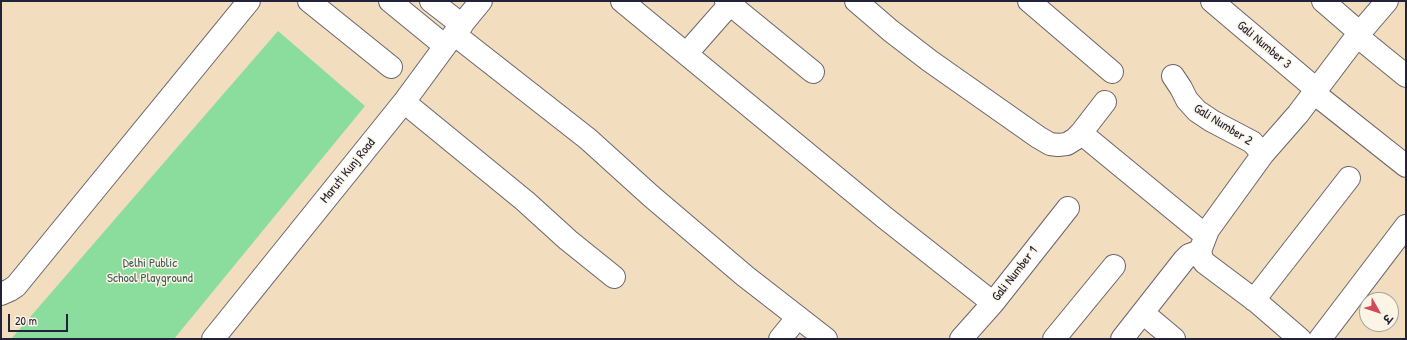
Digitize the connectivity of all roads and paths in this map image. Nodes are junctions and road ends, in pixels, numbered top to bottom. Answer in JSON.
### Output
{"nodes":[{"id":1,"x":249,"y":1,"type":"edge"},
{"id":2,"x":309,"y":1,"type":"edge"},
{"id":3,"x":390,"y":1,"type":"edge"},
{"id":4,"x":431,"y":1,"type":"edge"},
{"id":5,"x":481,"y":1,"type":"edge"},
{"id":6,"x":622,"y":1,"type":"edge"},
{"id":7,"x":856,"y":1,"type":"edge"},
{"id":8,"x":1029,"y":1,"type":"edge"},
{"id":9,"x":1212,"y":1,"type":"edge"},
{"id":10,"x":1323,"y":1,"type":"edge"},
{"id":11,"x":1387,"y":1,"type":"edge"},
{"id":12,"x":728,"y":2,"type":"edge"},
{"id":13,"x":454,"y":35,"type":"junction"},
{"id":14,"x":1358,"y":35,"type":"junction"},
{"id":15,"x":686,"y":53,"type":"junction"},
{"id":16,"x":391,"y":68,"type":"dead end"},
{"id":17,"x":813,"y":72,"type":"dead end"},
{"id":18,"x":1112,"y":72,"type":"dead end"},
{"id":19,"x":1173,"y":76,"type":"dead end"},
{"id":20,"x":1406,"y":76,"type":"edge"},
{"id":21,"x":1315,"y":91,"type":"junction"},
{"id":22,"x":404,"y":102,"type":"junction"},
{"id":23,"x":1105,"y":102,"type":"dead end"},
{"id":24,"x":1081,"y":133,"type":"junction"},
{"id":25,"x":1263,"y":154,"type":"junction"},
{"id":26,"x":1406,"y":166,"type":"edge"},
{"id":27,"x":1349,"y":178,"type":"dead end"},
{"id":28,"x":1068,"y":208,"type":"dead end"},
{"id":29,"x":1406,"y":226,"type":"edge"},
{"id":30,"x":1202,"y":243,"type":"junction"},
{"id":31,"x":1114,"y":266,"type":"dead end"},
{"id":32,"x":614,"y":277,"type":"dead end"},
{"id":33,"x":1,"y":294,"type":"edge"},
{"id":34,"x":1254,"y":300,"type":"junction"},
{"id":35,"x":993,"y":303,"type":"junction"},
{"id":36,"x":1143,"y":313,"type":"junction"},
{"id":37,"x":798,"y":317,"type":"junction"},
{"id":38,"x":213,"y":339,"type":"edge"},
{"id":39,"x":780,"y":339,"type":"edge"},
{"id":40,"x":826,"y":339,"type":"edge"},
{"id":41,"x":961,"y":339,"type":"edge"},
{"id":42,"x":1054,"y":339,"type":"edge"},
{"id":43,"x":1122,"y":339,"type":"edge"},
{"id":44,"x":1174,"y":339,"type":"edge"},
{"id":45,"x":1300,"y":339,"type":"edge"},
{"id":46,"x":1320,"y":339,"type":"edge"}],
"edges":[{"from":1,"to":33,"type":"street"},
{"from":2,"to":16,"type":"street"},
{"from":3,"to":13,"type":"street"},
{"from":4,"to":13,"type":"street"},
{"from":5,"to":13,"type":"street","name":"Maruti Kunj Road"},
{"from":6,"to":15,"type":"street"},
{"from":7,"to":24,"type":"street"},
{"from":8,"to":18,"type":"street"},
{"from":9,"to":21,"type":"street","name":"Gali Number 3"},
{"from":10,"to":14,"type":"street"},
{"from":11,"to":14,"type":"street"},
{"from":12,"to":15,"type":"street"},
{"from":12,"to":17,"type":"street"},
{"from":13,"to":22,"type":"street","name":"Maruti Kunj Road"},
{"from":13,"to":37,"type":"street"},
{"from":14,"to":20,"type":"street"},
{"from":14,"to":21,"type":"street"},
{"from":15,"to":35,"type":"street"},
{"from":19,"to":25,"type":"street","name":"Gali Number 2"},
{"from":21,"to":25,"type":"street"},
{"from":21,"to":26,"type":"street","name":"Gali Number 3"},
{"from":22,"to":32,"type":"street"},
{"from":22,"to":38,"type":"street","name":"Maruti Kunj Road"},
{"from":23,"to":24,"type":"street"},
{"from":24,"to":30,"type":"street"},
{"from":25,"to":30,"type":"street"},
{"from":27,"to":34,"type":"street"},
{"from":28,"to":35,"type":"street","name":"Gali Number 1"},
{"from":29,"to":46,"type":"street"},
{"from":30,"to":34,"type":"street"},
{"from":30,"to":36,"type":"street"},
{"from":31,"to":42,"type":"street"},
{"from":34,"to":45,"type":"street"},
{"from":35,"to":41,"type":"street","name":"Gali Number 1"},
{"from":36,"to":43,"type":"street"},
{"from":36,"to":44,"type":"street"},
{"from":37,"to":39,"type":"street"},
{"from":37,"to":40,"type":"street"}]}
